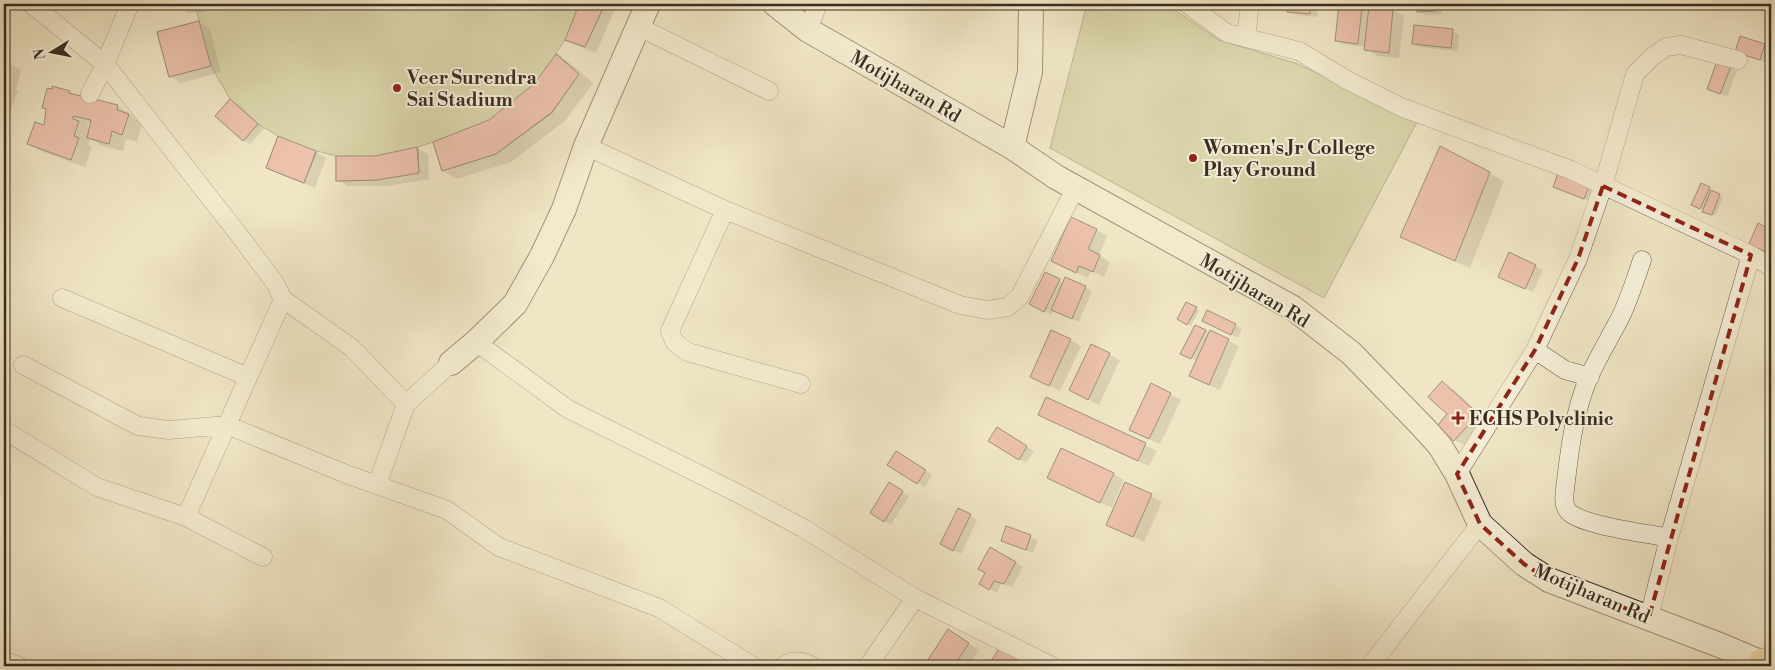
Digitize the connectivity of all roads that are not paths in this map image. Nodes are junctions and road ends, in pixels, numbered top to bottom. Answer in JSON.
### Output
{"nodes":[{"id":1,"x":31,"y":4,"type":"edge"},
{"id":2,"x":130,"y":4,"type":"edge"},
{"id":3,"x":648,"y":4,"type":"edge"},
{"id":4,"x":775,"y":4,"type":"edge"},
{"id":5,"x":818,"y":4,"type":"edge"},
{"id":6,"x":1031,"y":4,"type":"edge"},
{"id":7,"x":1187,"y":4,"type":"edge"},
{"id":8,"x":1250,"y":4,"type":"edge"},
{"id":9,"x":639,"y":27,"type":"junction"},
{"id":10,"x":808,"y":30,"type":"junction"},
{"id":11,"x":1246,"y":38,"type":"junction"},
{"id":12,"x":1738,"y":60,"type":"dead end"},
{"id":13,"x":105,"y":64,"type":"junction"},
{"id":14,"x":768,"y":91,"type":"dead end"},
{"id":15,"x":90,"y":94,"type":"dead end"},
{"id":16,"x":586,"y":146,"type":"junction"},
{"id":17,"x":1012,"y":147,"type":"junction"},
{"id":18,"x":1603,"y":186,"type":"junction"},
{"id":19,"x":1076,"y":187,"type":"junction"},
{"id":20,"x":725,"y":210,"type":"junction"},
{"id":21,"x":1751,"y":255,"type":"junction"},
{"id":22,"x":1642,"y":260,"type":"dead end"},
{"id":23,"x":1771,"y":267,"type":"edge"},
{"id":24,"x":62,"y":298,"type":"dead end"},
{"id":25,"x":283,"y":299,"type":"junction"},
{"id":26,"x":476,"y":342,"type":"junction"},
{"id":27,"x":1535,"y":350,"type":"junction"},
{"id":28,"x":451,"y":363,"type":"joint"},
{"id":29,"x":23,"y":365,"type":"dead end"},
{"id":30,"x":248,"y":377,"type":"junction"},
{"id":31,"x":1590,"y":377,"type":"junction"},
{"id":32,"x":801,"y":384,"type":"dead end"},
{"id":33,"x":406,"y":404,"type":"junction"},
{"id":34,"x":227,"y":425,"type":"junction"},
{"id":35,"x":4,"y":430,"type":"edge"},
{"id":36,"x":1457,"y":474,"type":"junction"},
{"id":37,"x":377,"y":485,"type":"junction"},
{"id":38,"x":186,"y":517,"type":"junction"},
{"id":39,"x":1480,"y":524,"type":"junction"},
{"id":40,"x":1669,"y":538,"type":"junction"},
{"id":41,"x":263,"y":557,"type":"dead end"},
{"id":42,"x":915,"y":598,"type":"junction"},
{"id":43,"x":1649,"y":617,"type":"junction"},
{"id":44,"x":4,"y":661,"type":"edge"},
{"id":45,"x":1765,"y":664,"type":"edge"},
{"id":46,"x":19,"y":666,"type":"edge"},
{"id":47,"x":753,"y":666,"type":"edge"},
{"id":48,"x":783,"y":666,"type":"edge"},
{"id":49,"x":812,"y":666,"type":"edge"},
{"id":50,"x":868,"y":666,"type":"edge"},
{"id":51,"x":1052,"y":666,"type":"edge"},
{"id":52,"x":1370,"y":666,"type":"edge"}],
"edges":[{"from":1,"to":13,"type":"street"},
{"from":2,"to":13,"type":"street"},
{"from":3,"to":9,"type":"main road"},
{"from":4,"to":10,"type":"main road","name":"Motijharan Rd"},
{"from":5,"to":10,"type":"street"},
{"from":6,"to":17,"type":"main road"},
{"from":7,"to":11,"type":"street"},
{"from":8,"to":11,"type":"street"},
{"from":9,"to":14,"type":"street"},
{"from":9,"to":16,"type":"main road"},
{"from":10,"to":17,"type":"main road","name":"Motijharan Rd"},
{"from":11,"to":18,"type":"street"},
{"from":12,"to":18,"type":"street"},
{"from":13,"to":15,"type":"street"},
{"from":13,"to":25,"type":"street"},
{"from":16,"to":20,"type":"street"},
{"from":16,"to":26,"type":"main road"},
{"from":17,"to":19,"type":"main road","name":"Motijharan Rd"},
{"from":18,"to":21,"type":"street"},
{"from":18,"to":27,"type":"street"},
{"from":19,"to":20,"type":"street"},
{"from":19,"to":36,"type":"main road","name":"Motijharan Rd"},
{"from":20,"to":32,"type":"street"},
{"from":21,"to":23,"type":"street"},
{"from":21,"to":40,"type":"street"},
{"from":22,"to":31,"type":"street"},
{"from":24,"to":30,"type":"street"},
{"from":25,"to":30,"type":"street"},
{"from":25,"to":33,"type":"street"},
{"from":26,"to":28,"type":"main road"},
{"from":26,"to":42,"type":"street"},
{"from":27,"to":31,"type":"street"},
{"from":27,"to":36,"type":"street"},
{"from":28,"to":33,"type":"street"},
{"from":29,"to":34,"type":"street"},
{"from":30,"to":34,"type":"street"},
{"from":31,"to":40,"type":"street"},
{"from":33,"to":37,"type":"street"},
{"from":34,"to":37,"type":"street"},
{"from":34,"to":38,"type":"street"},
{"from":35,"to":38,"type":"street"},
{"from":36,"to":39,"type":"main road","name":"Motijharan Rd"},
{"from":37,"to":47,"type":"street"},
{"from":38,"to":41,"type":"street"},
{"from":39,"to":43,"type":"main road","name":"Motijharan Rd"},
{"from":39,"to":52,"type":"street"},
{"from":40,"to":43,"type":"street"},
{"from":42,"to":50,"type":"street"},
{"from":42,"to":51,"type":"street"},
{"from":43,"to":45,"type":"main road","name":"Motijharan Rd"},
{"from":44,"to":46,"type":"street"},
{"from":48,"to":49,"type":"street"}]}
